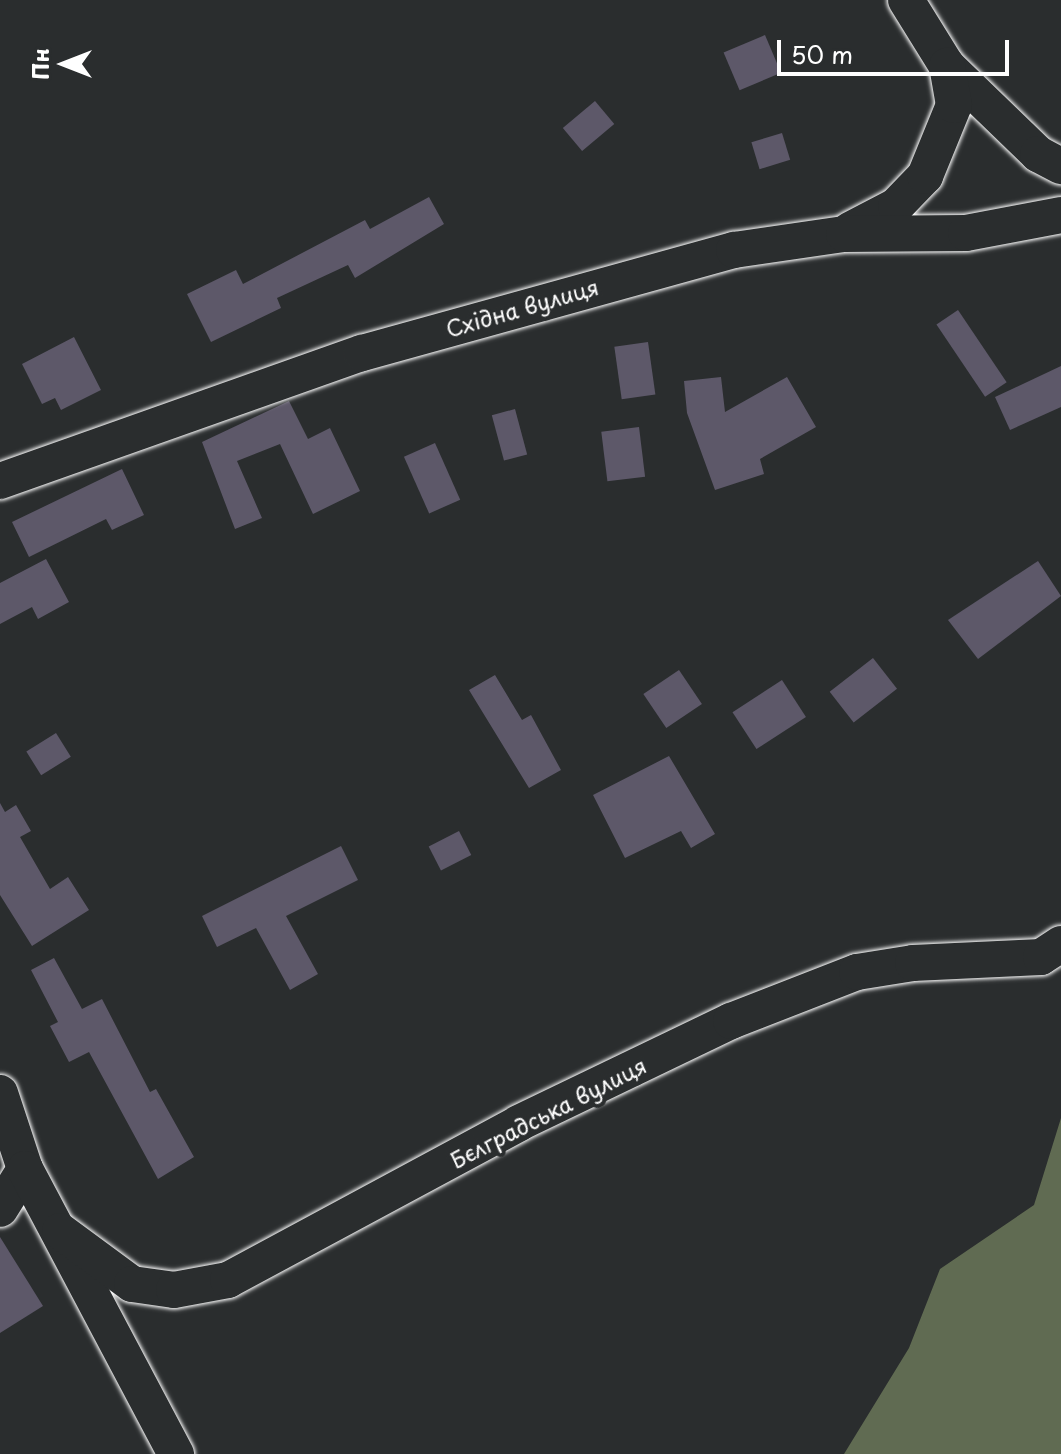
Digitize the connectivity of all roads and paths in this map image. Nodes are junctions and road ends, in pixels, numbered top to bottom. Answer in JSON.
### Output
{"nodes":[{"id":1,"x":906,"y":0,"type":"edge"},
{"id":2,"x":947,"y":66,"type":"junction"},
{"id":3,"x":1061,"y":166,"type":"edge"},
{"id":4,"x":1061,"y":215,"type":"edge"},
{"id":5,"x":844,"y":234,"type":"junction"},
{"id":6,"x":0,"y":481,"type":"edge"},
{"id":7,"x":1061,"y":944,"type":"edge"},
{"id":8,"x":0,"y":1093,"type":"edge"},
{"id":9,"x":25,"y":1169,"type":"junction"},
{"id":10,"x":0,"y":1209,"type":"edge"},
{"id":11,"x":60,"y":1231,"type":"junction"},
{"id":12,"x":176,"y":1454,"type":"edge"}],
"edges":[{"from":1,"to":2,"type":"street"},
{"from":2,"to":3,"type":"street"},
{"from":2,"to":5,"type":"street"},
{"from":4,"to":5,"type":"street","name":"Східна вулиця"},
{"from":5,"to":6,"type":"street","name":"Східна вулиця"},
{"from":7,"to":11,"type":"street","name":"Бєлградська вулиця"},
{"from":8,"to":9,"type":"street"},
{"from":9,"to":10,"type":"street"},
{"from":9,"to":11,"type":"street"},
{"from":11,"to":12,"type":"street"}]}
